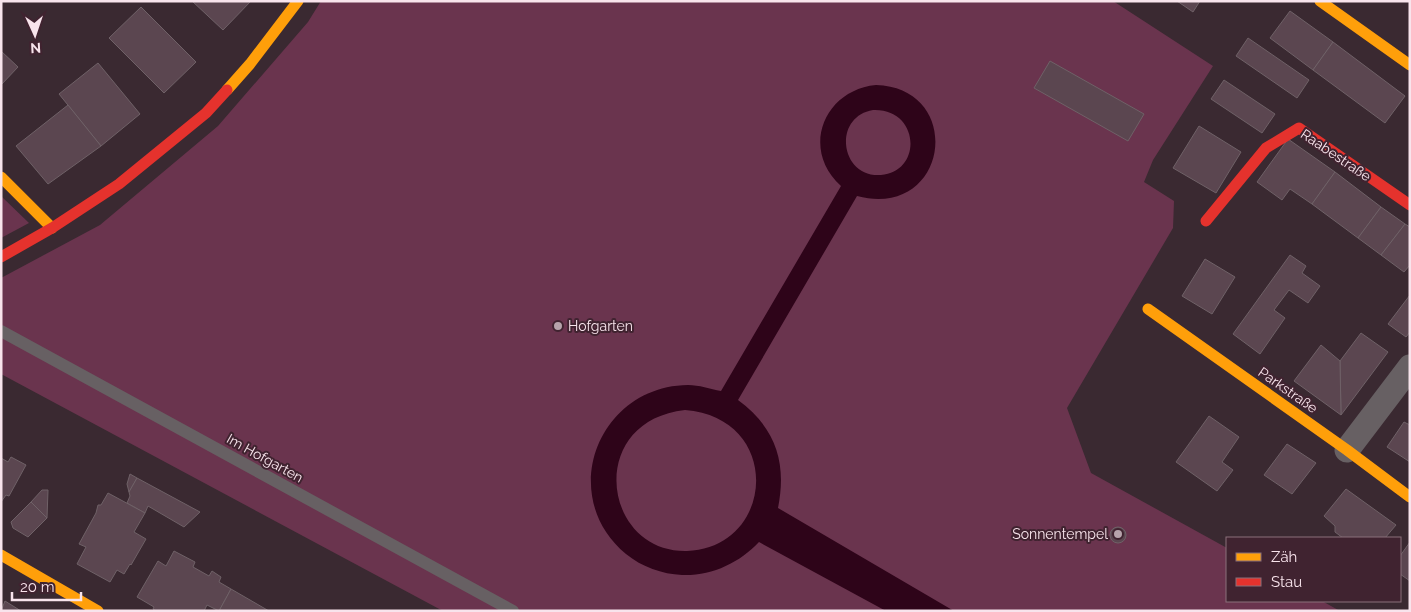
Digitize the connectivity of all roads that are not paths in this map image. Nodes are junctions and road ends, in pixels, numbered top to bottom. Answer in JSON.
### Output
{"nodes":[{"id":1,"x":298,"y":1,"type":"edge"},
{"id":2,"x":1320,"y":1,"type":"edge"},
{"id":3,"x":1410,"y":65,"type":"edge"},
{"id":4,"x":1,"y":177,"type":"edge"},
{"id":5,"x":1410,"y":205,"type":"edge"},
{"id":6,"x":1206,"y":222,"type":"dead end"},
{"id":7,"x":52,"y":228,"type":"junction"},
{"id":8,"x":1,"y":257,"type":"edge"},
{"id":9,"x":1148,"y":309,"type":"dead end"},
{"id":10,"x":1,"y":331,"type":"edge"},
{"id":11,"x":1410,"y":367,"type":"edge"},
{"id":12,"x":1347,"y":450,"type":"junction"},
{"id":13,"x":1410,"y":497,"type":"edge"},
{"id":14,"x":1,"y":555,"type":"edge"},
{"id":15,"x":98,"y":611,"type":"edge"},
{"id":16,"x":513,"y":611,"type":"edge"}],
"edges":[{"from":1,"to":7,"type":"street"},
{"from":2,"to":3,"type":"street"},
{"from":4,"to":7,"type":"street"},
{"from":5,"to":6,"type":"street","name":"Raabestraße"},
{"from":7,"to":8,"type":"street"},
{"from":9,"to":12,"type":"street","name":"Parkstraße"},
{"from":10,"to":16,"type":"lane","name":"Im Hofgarten"},
{"from":11,"to":12,"type":"street"},
{"from":12,"to":13,"type":"street","name":"Parkstraße"},
{"from":14,"to":15,"type":"street"}]}
